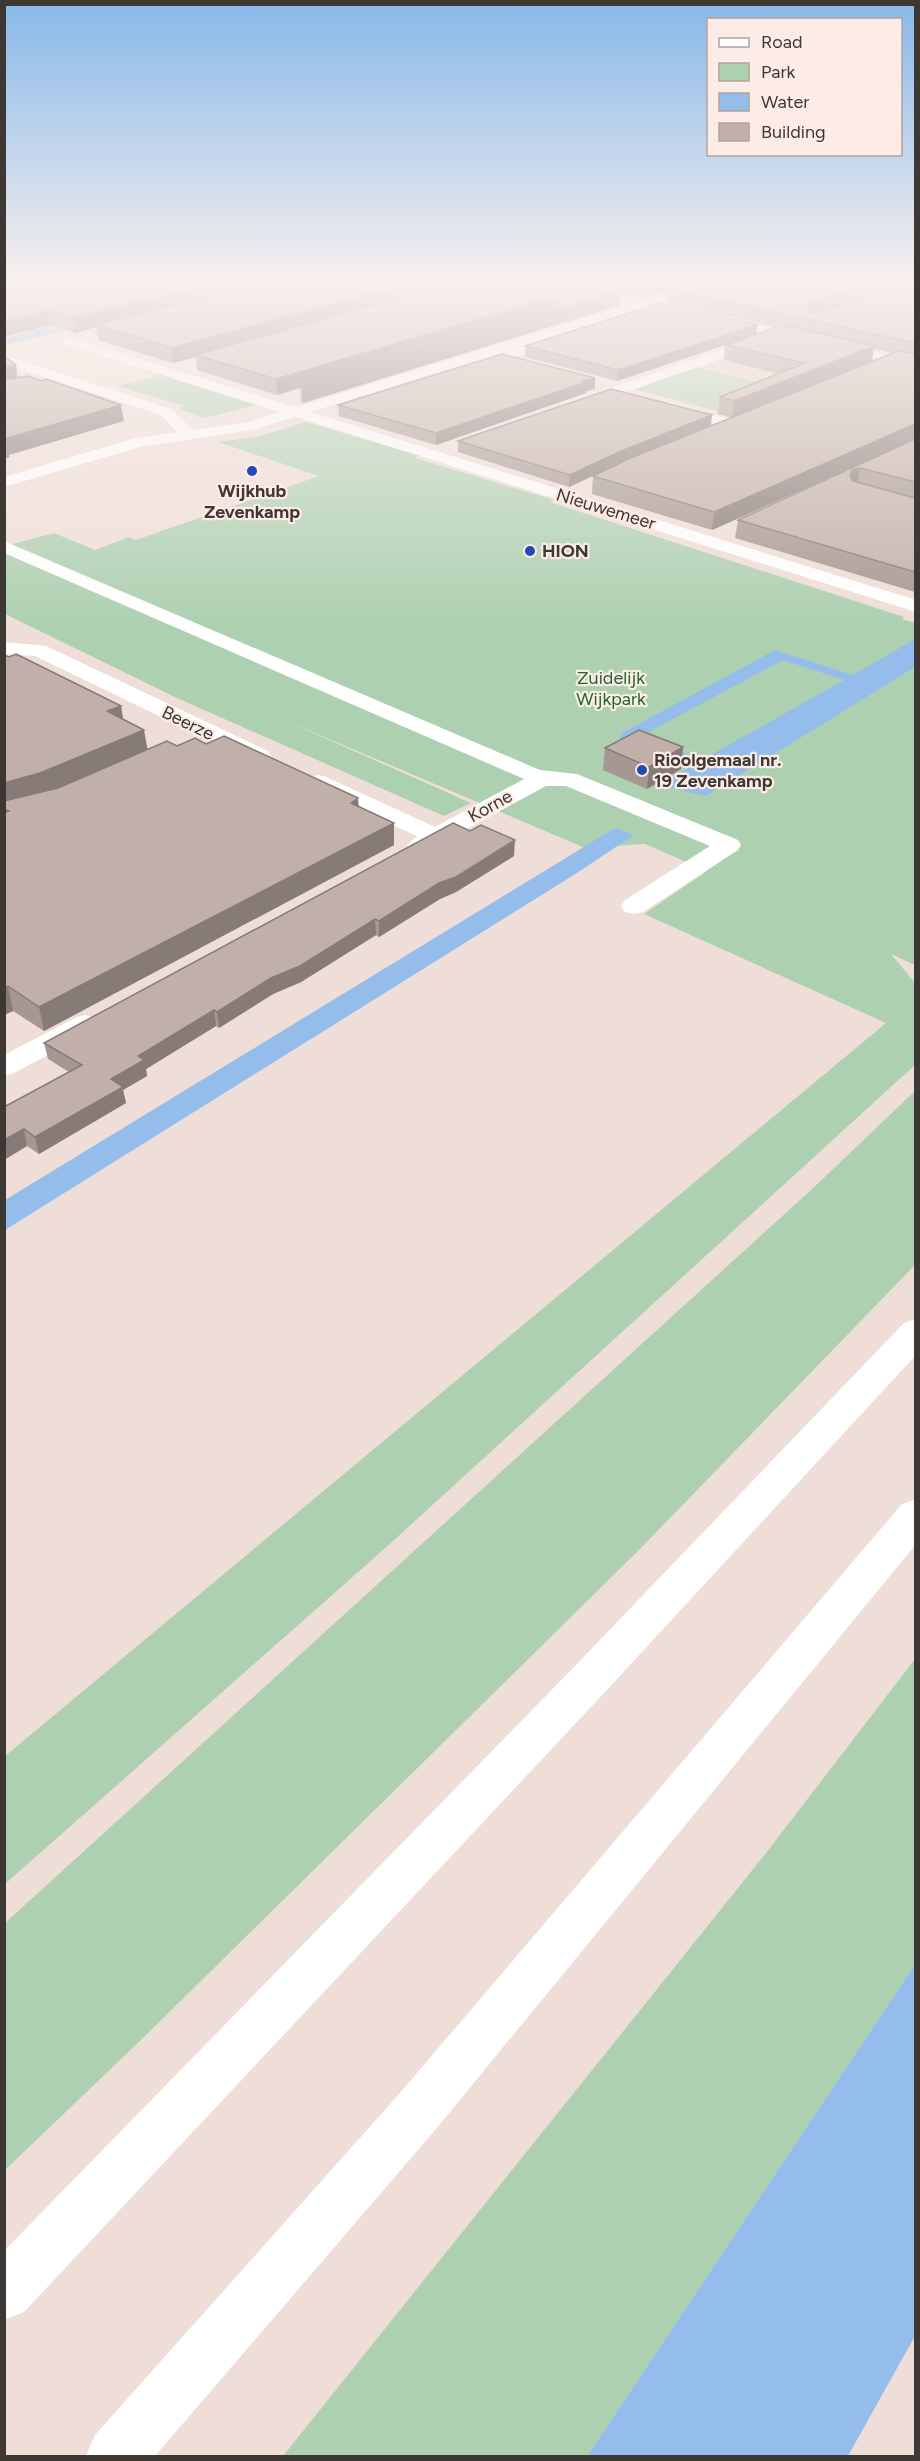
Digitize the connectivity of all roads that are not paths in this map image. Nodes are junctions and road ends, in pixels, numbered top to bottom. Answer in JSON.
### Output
{"nodes":[{"id":1,"x":122,"y":398,"type":"edge"},
{"id":2,"x":258,"y":398,"type":"edge"},
{"id":3,"x":326,"y":398,"type":"edge"},
{"id":4,"x":334,"y":398,"type":"edge"},
{"id":5,"x":595,"y":398,"type":"edge"},
{"id":6,"x":638,"y":398,"type":"edge"},
{"id":7,"x":292,"y":408,"type":"junction"},
{"id":8,"x":560,"y":410,"type":"edge"},
{"id":9,"x":187,"y":432,"type":"junction"},
{"id":10,"x":712,"y":434,"type":"edge"},
{"id":11,"x":453,"y":447,"type":"edge"},
{"id":12,"x":432,"y":454,"type":"junction"},
{"id":13,"x":4,"y":474,"type":"edge"},
{"id":14,"x":4,"y":482,"type":"edge"},
{"id":15,"x":586,"y":488,"type":"dead end"},
{"id":16,"x":567,"y":497,"type":"junction"},
{"id":17,"x":729,"y":532,"type":"edge"},
{"id":18,"x":755,"y":540,"type":"edge"},
{"id":19,"x":709,"y":541,"type":"junction"},
{"id":20,"x":4,"y":546,"type":"edge"},
{"id":21,"x":735,"y":549,"type":"junction"},
{"id":22,"x":915,"y":606,"type":"edge"},
{"id":23,"x":4,"y":648,"type":"edge"},
{"id":24,"x":551,"y":779,"type":"junction"},
{"id":25,"x":436,"y":836,"type":"junction"},
{"id":26,"x":394,"y":859,"type":"edge"},
{"id":27,"x":634,"y":906,"type":"dead end"},
{"id":28,"x":109,"y":1011,"type":"edge"},
{"id":29,"x":4,"y":1067,"type":"edge"},
{"id":30,"x":915,"y":1332,"type":"edge"},
{"id":31,"x":915,"y":1515,"type":"edge"},
{"id":32,"x":4,"y":2292,"type":"edge"},
{"id":33,"x":116,"y":2457,"type":"edge"}],
"edges":[{"from":1,"to":9,"type":"main road"},
{"from":2,"to":7,"type":"main road","name":"Nieuwemeer"},
{"from":3,"to":7,"type":"main road"},
{"from":4,"to":7,"type":"main road"},
{"from":5,"to":8,"type":"main road"},
{"from":6,"to":10,"type":"main road"},
{"from":7,"to":9,"type":"main road"},
{"from":7,"to":12,"type":"main road","name":"Nieuwemeer"},
{"from":9,"to":13,"type":"main road"},
{"from":9,"to":14,"type":"main road"},
{"from":11,"to":12,"type":"main road"},
{"from":12,"to":16,"type":"main road","name":"Nieuwemeer"},
{"from":15,"to":16,"type":"main road"},
{"from":16,"to":19,"type":"main road","name":"Nieuwemeer"},
{"from":17,"to":19,"type":"main road"},
{"from":18,"to":21,"type":"main road"},
{"from":19,"to":21,"type":"main road","name":"Nieuwemeer"},
{"from":20,"to":24,"type":"main road"},
{"from":21,"to":22,"type":"main road","name":"Nieuwemeer"},
{"from":23,"to":25,"type":"main road","name":"Beerze"},
{"from":24,"to":25,"type":"main road","name":"Korne"},
{"from":24,"to":27,"type":"main road","name":"Korne"},
{"from":25,"to":26,"type":"main road","name":"Korne"},
{"from":28,"to":29,"type":"main road"},
{"from":30,"to":32,"type":"main road"},
{"from":31,"to":33,"type":"main road"}]}
